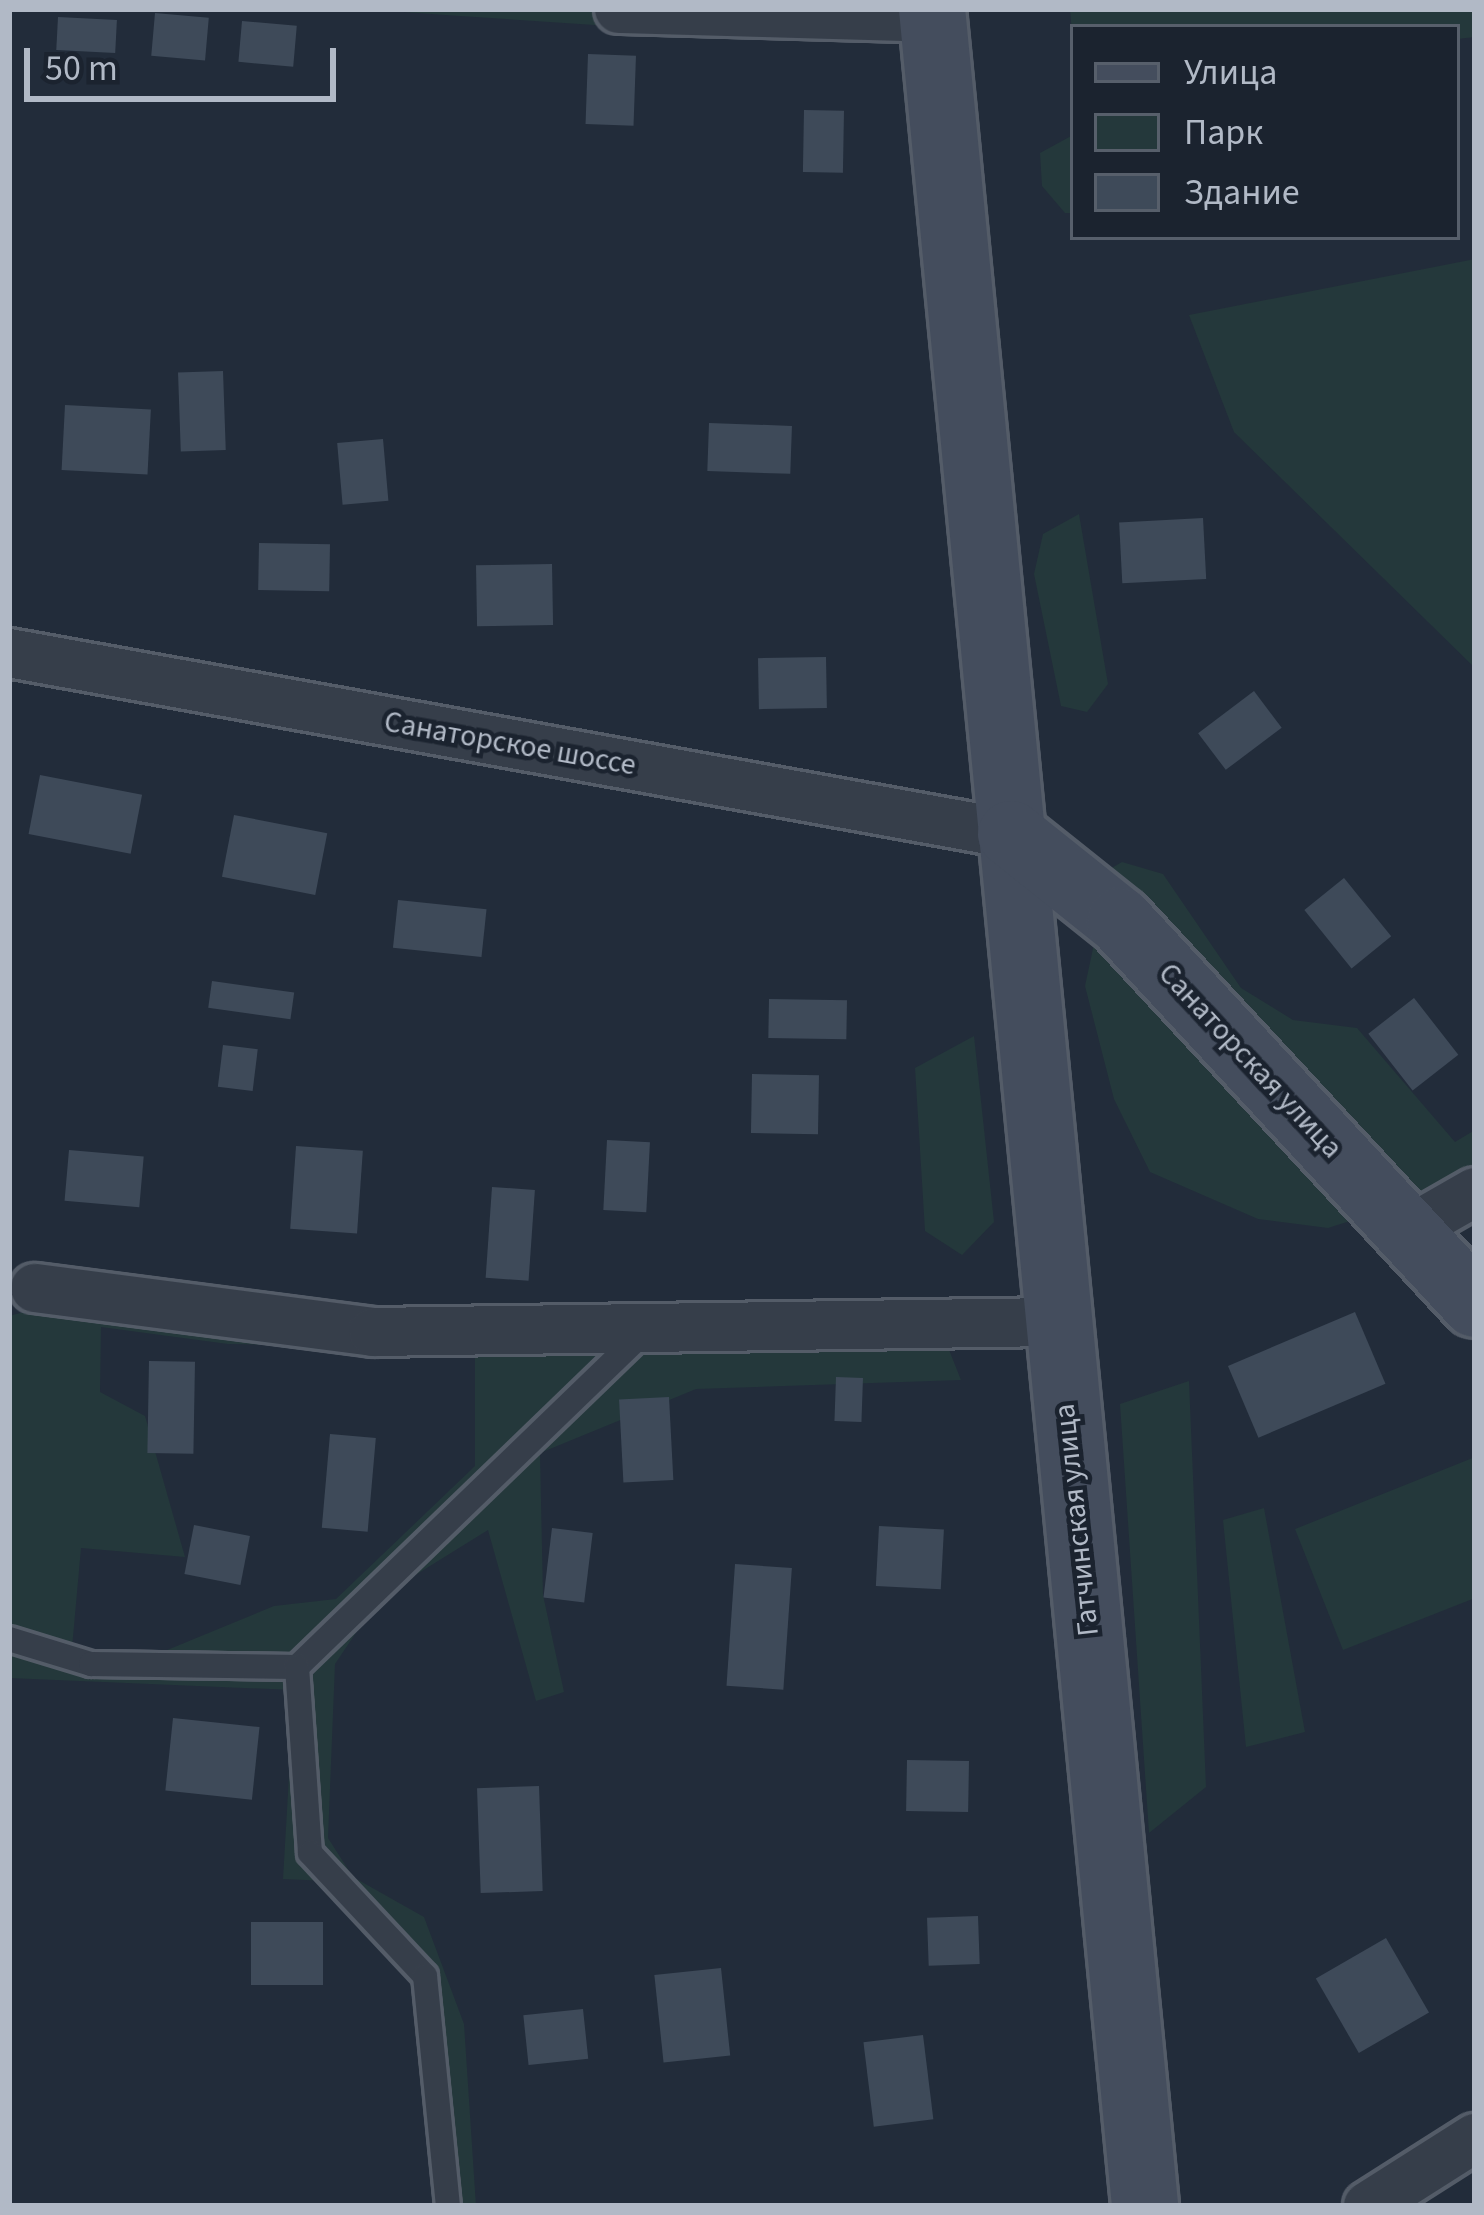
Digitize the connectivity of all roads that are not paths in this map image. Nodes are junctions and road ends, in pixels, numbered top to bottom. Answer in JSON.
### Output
{"nodes":[{"id":1,"x":619,"y":9,"type":"edge"},
{"id":2,"x":699,"y":12,"type":"edge"},
{"id":3,"x":933,"y":14,"type":"edge"},
{"id":4,"x":9,"y":653,"type":"edge"},
{"id":5,"x":1011,"y":834,"type":"junction"},
{"id":6,"x":1475,"y":1192,"type":"edge"},
{"id":7,"x":1407,"y":1231,"type":"junction"},
{"id":8,"x":35,"y":1288,"type":"dead end"},
{"id":9,"x":1475,"y":1304,"type":"edge"},
{"id":10,"x":1058,"y":1322,"type":"junction"},
{"id":11,"x":648,"y":1329,"type":"junction"},
{"id":12,"x":9,"y":1639,"type":"edge"},
{"id":13,"x":297,"y":1667,"type":"junction"},
{"id":14,"x":1475,"y":2138,"type":"edge"},
{"id":15,"x":448,"y":2206,"type":"edge"},
{"id":16,"x":1145,"y":2206,"type":"edge"},
{"id":17,"x":1369,"y":2206,"type":"edge"}],
"edges":[{"from":1,"to":2,"type":"street"},
{"from":2,"to":3,"type":"street"},
{"from":3,"to":5,"type":"main road","name":"Гатчинская улица"},
{"from":4,"to":5,"type":"street","name":"Санаторское шоссе"},
{"from":5,"to":7,"type":"main road","name":"Санаторская улица"},
{"from":5,"to":10,"type":"main road","name":"Гатчинская улица"},
{"from":6,"to":7,"type":"street"},
{"from":7,"to":9,"type":"main road","name":"Санаторская улица"},
{"from":8,"to":11,"type":"street"},
{"from":10,"to":11,"type":"street"},
{"from":10,"to":16,"type":"main road","name":"Гатчинская улица"},
{"from":11,"to":13,"type":"lane"},
{"from":12,"to":13,"type":"lane"},
{"from":13,"to":15,"type":"lane"},
{"from":14,"to":17,"type":"street"}]}
